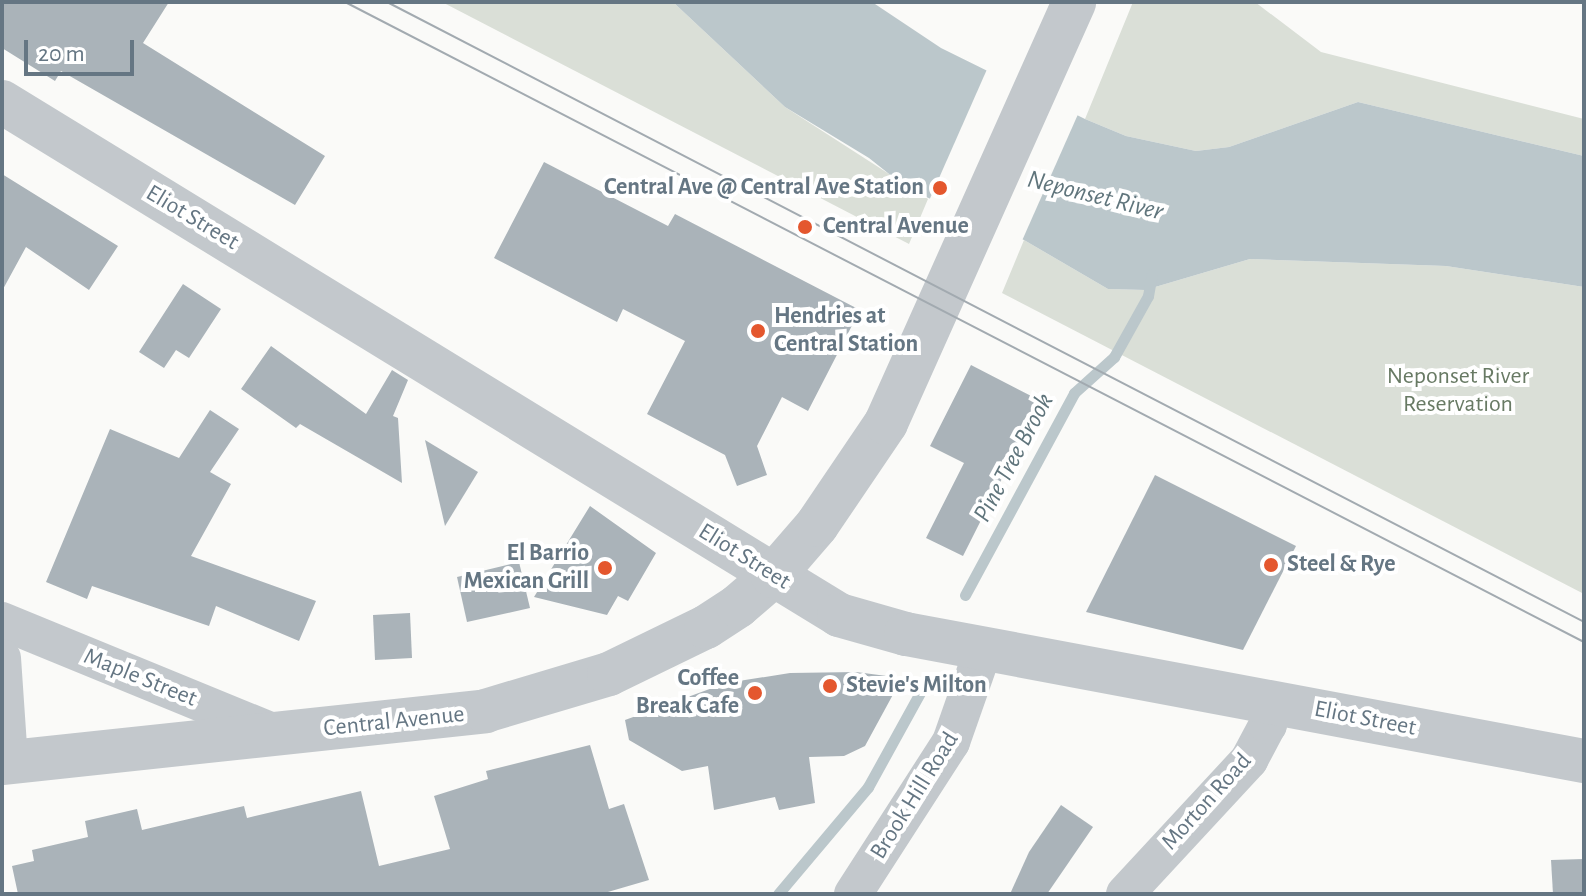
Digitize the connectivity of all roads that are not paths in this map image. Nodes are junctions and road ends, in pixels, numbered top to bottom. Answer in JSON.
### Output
{"nodes":[{"id":1,"x":1074,"y":2,"type":"edge"},
{"id":2,"x":2,"y":102,"type":"edge"},
{"id":3,"x":773,"y":576,"type":"junction"},
{"id":4,"x":2,"y":621,"type":"edge"},
{"id":5,"x":984,"y":648,"type":"junction"},
{"id":6,"x":2,"y":658,"type":"edge"},
{"id":7,"x":1272,"y":701,"type":"junction"},
{"id":8,"x":278,"y":734,"type":"junction"},
{"id":9,"x":1584,"y":761,"type":"edge"},
{"id":10,"x":5,"y":763,"type":"edge"},
{"id":11,"x":853,"y":894,"type":"edge"},
{"id":12,"x":1125,"y":894,"type":"edge"}],
"edges":[{"from":1,"to":3,"type":"street","name":"Central Avenue"},
{"from":2,"to":3,"type":"street","name":"Eliot Street"},
{"from":3,"to":5,"type":"street","name":"Eliot Street"},
{"from":3,"to":8,"type":"street","name":"Central Avenue"},
{"from":4,"to":8,"type":"street","name":"Maple Street"},
{"from":5,"to":7,"type":"street","name":"Eliot Street"},
{"from":5,"to":11,"type":"street","name":"Brook Hill Road"},
{"from":6,"to":10,"type":"street"},
{"from":7,"to":9,"type":"street","name":"Eliot Street"},
{"from":7,"to":12,"type":"street","name":"Morton Road"},
{"from":8,"to":10,"type":"street","name":"Central Avenue"}]}
